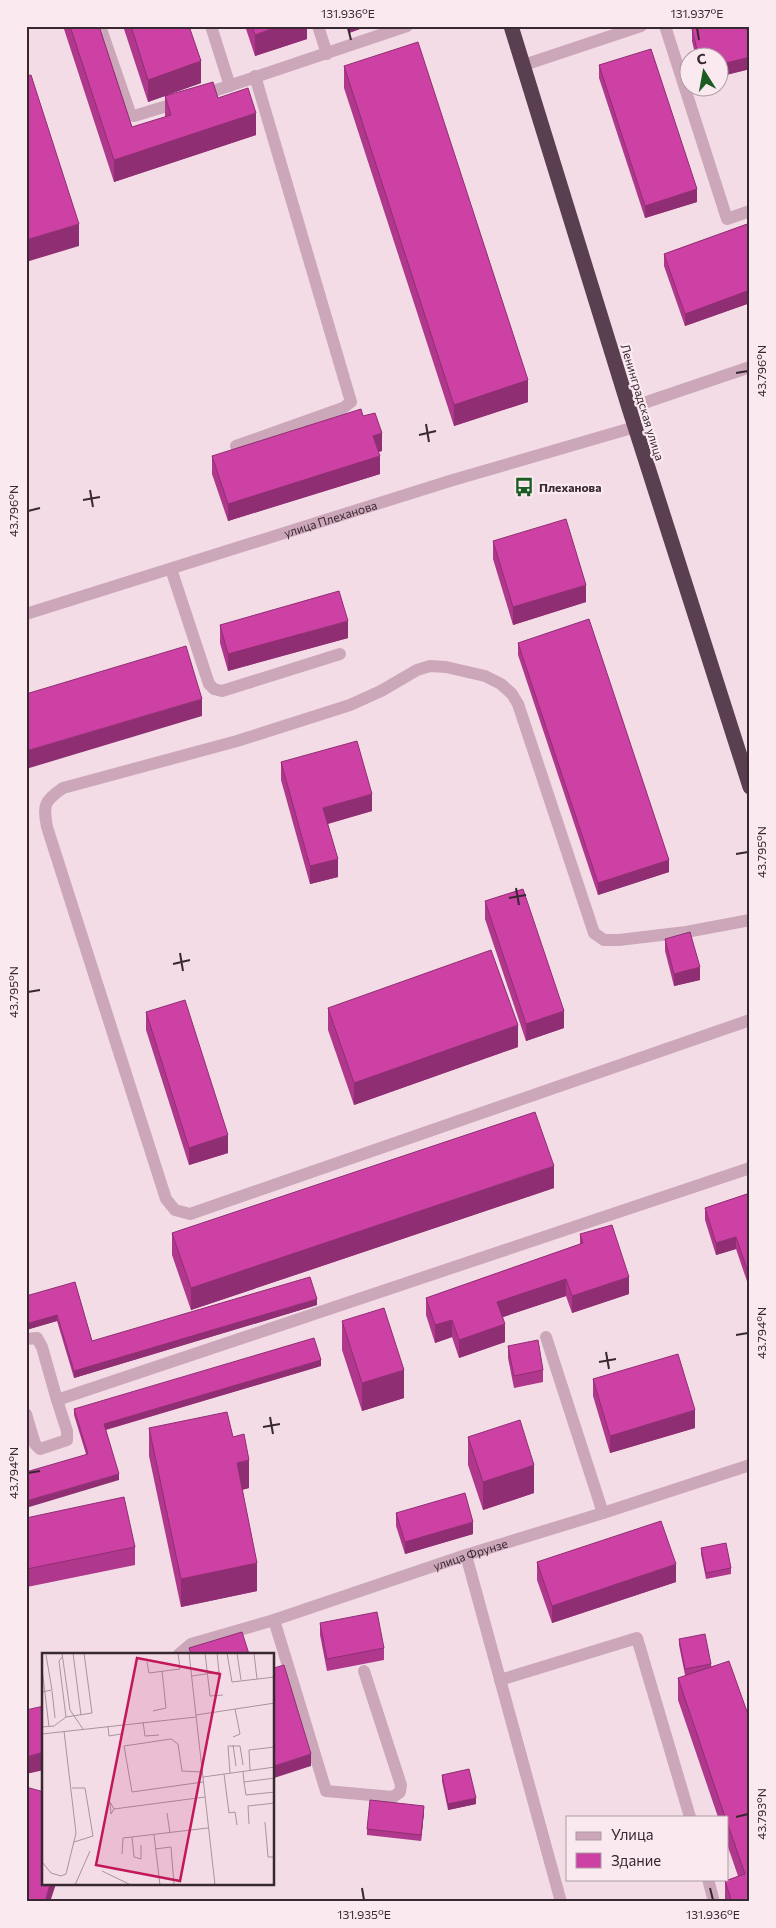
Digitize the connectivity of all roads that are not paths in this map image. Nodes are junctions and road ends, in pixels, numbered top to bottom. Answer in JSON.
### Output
{"nodes":[{"id":1,"x":100,"y":26,"type":"edge"},
{"id":2,"x":211,"y":26,"type":"edge"},
{"id":3,"x":318,"y":26,"type":"edge"},
{"id":4,"x":407,"y":26,"type":"edge"},
{"id":5,"x":511,"y":26,"type":"edge"},
{"id":6,"x":641,"y":26,"type":"edge"},
{"id":7,"x":665,"y":26,"type":"edge"},
{"id":8,"x":327,"y":54,"type":"junction"},
{"id":9,"x":524,"y":66,"type":"junction"},
{"id":10,"x":255,"y":76,"type":"junction"},
{"id":11,"x":230,"y":86,"type":"junction"},
{"id":12,"x":750,"y":211,"type":"edge"},
{"id":13,"x":750,"y":367,"type":"edge"},
{"id":14,"x":629,"y":408,"type":"junction"},
{"id":15,"x":635,"y":427,"type":"junction"},
{"id":16,"x":236,"y":446,"type":"edge"},
{"id":17,"x":171,"y":568,"type":"junction"},
{"id":18,"x":26,"y":614,"type":"edge"},
{"id":19,"x":340,"y":654,"type":"dead end"},
{"id":20,"x":750,"y":787,"type":"edge"},
{"id":21,"x":750,"y":920,"type":"edge"},
{"id":22,"x":750,"y":1020,"type":"edge"},
{"id":23,"x":750,"y":1168,"type":"edge"},
{"id":24,"x":546,"y":1337,"type":"dead end"},
{"id":25,"x":26,"y":1339,"type":"edge"},
{"id":26,"x":57,"y":1400,"type":"junction"},
{"id":27,"x":26,"y":1414,"type":"edge"},
{"id":28,"x":750,"y":1465,"type":"edge"},
{"id":29,"x":603,"y":1513,"type":"junction"},
{"id":30,"x":466,"y":1555,"type":"junction"},
{"id":31,"x":274,"y":1620,"type":"junction"},
{"id":32,"x":180,"y":1653,"type":"edge"},
{"id":33,"x":364,"y":1671,"type":"dead end"},
{"id":34,"x":500,"y":1680,"type":"junction"},
{"id":35,"x":690,"y":1816,"type":"edge"},
{"id":36,"x":708,"y":1880,"type":"edge"},
{"id":37,"x":562,"y":1902,"type":"edge"},
{"id":38,"x":714,"y":1902,"type":"edge"}],
"edges":[{"from":1,"to":11,"type":"street"},
{"from":2,"to":11,"type":"street"},
{"from":3,"to":8,"type":"street"},
{"from":4,"to":8,"type":"street"},
{"from":5,"to":9,"type":"highway","name":"Ленинградская улица"},
{"from":6,"to":9,"type":"street"},
{"from":7,"to":12,"type":"street"},
{"from":8,"to":10,"type":"street"},
{"from":9,"to":14,"type":"highway","name":"Ленинградская улица"},
{"from":10,"to":11,"type":"street"},
{"from":10,"to":16,"type":"street"},
{"from":13,"to":14,"type":"street"},
{"from":14,"to":15,"type":"highway","name":"Ленинградская улица"},
{"from":15,"to":17,"type":"street","name":"улица Плеханова"},
{"from":15,"to":20,"type":"highway","name":"Ленинградская улица"},
{"from":17,"to":18,"type":"street","name":"улица Плеханова"},
{"from":17,"to":19,"type":"street"},
{"from":21,"to":22,"type":"street"},
{"from":23,"to":26,"type":"street"},
{"from":24,"to":29,"type":"street"},
{"from":25,"to":26,"type":"street"},
{"from":26,"to":27,"type":"street"},
{"from":28,"to":29,"type":"street","name":"улица Фрунзе"},
{"from":29,"to":30,"type":"street","name":"улица Фрунзе"},
{"from":30,"to":31,"type":"street","name":"улица Фрунзе"},
{"from":30,"to":34,"type":"street"},
{"from":31,"to":32,"type":"street","name":"улица Фрунзе"},
{"from":31,"to":33,"type":"street"},
{"from":34,"to":35,"type":"street"},
{"from":34,"to":37,"type":"street"},
{"from":36,"to":38,"type":"street"}]}
